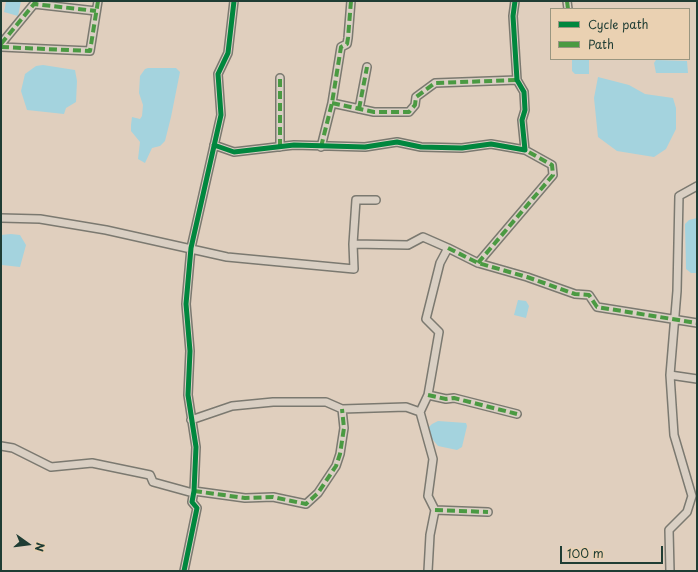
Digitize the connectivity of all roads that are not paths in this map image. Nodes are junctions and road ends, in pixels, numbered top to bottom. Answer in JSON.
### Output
{"nodes":[{"id":1,"x":98,"y":1,"type":"edge"},
{"id":2,"x":234,"y":1,"type":"edge"},
{"id":3,"x":350,"y":1,"type":"edge"},
{"id":4,"x":515,"y":1,"type":"edge"},
{"id":5,"x":35,"y":2,"type":"edge"},
{"id":6,"x":96,"y":12,"type":"junction"},
{"id":7,"x":1,"y":44,"type":"edge"},
{"id":8,"x":1,"y":47,"type":"edge"},
{"id":9,"x":367,"y":67,"type":"dead end"},
{"id":10,"x":280,"y":78,"type":"dead end"},
{"id":11,"x":517,"y":80,"type":"junction"},
{"id":12,"x":332,"y":103,"type":"junction"},
{"id":13,"x":359,"y":109,"type":"junction"},
{"id":14,"x":214,"y":145,"type":"junction"},
{"id":15,"x":321,"y":146,"type":"junction"},
{"id":16,"x":280,"y":147,"type":"junction"},
{"id":17,"x":525,"y":150,"type":"junction"},
{"id":18,"x":697,"y":186,"type":"edge"},
{"id":19,"x":376,"y":200,"type":"dead end"},
{"id":20,"x":1,"y":218,"type":"edge"},
{"id":21,"x":353,"y":244,"type":"junction"},
{"id":22,"x":191,"y":248,"type":"junction"},
{"id":23,"x":448,"y":248,"type":"junction"},
{"id":24,"x":478,"y":263,"type":"junction"},
{"id":25,"x":675,"y":319,"type":"junction"},
{"id":26,"x":697,"y":322,"type":"edge"},
{"id":27,"x":670,"y":375,"type":"junction"},
{"id":28,"x":697,"y":379,"type":"edge"},
{"id":29,"x":428,"y":395,"type":"junction"},
{"id":30,"x":342,"y":409,"type":"junction"},
{"id":31,"x":420,"y":412,"type":"junction"},
{"id":32,"x":517,"y":414,"type":"dead end"},
{"id":33,"x":191,"y":420,"type":"junction"},
{"id":34,"x":1,"y":446,"type":"edge"},
{"id":35,"x":194,"y":492,"type":"junction"},
{"id":36,"x":435,"y":510,"type":"junction"},
{"id":37,"x":488,"y":512,"type":"dead end"},
{"id":38,"x":184,"y":571,"type":"edge"},
{"id":39,"x":428,"y":571,"type":"edge"},
{"id":40,"x":670,"y":571,"type":"edge"}],
"edges":[{"from":1,"to":6,"type":"street"},
{"from":2,"to":14,"type":"street"},
{"from":3,"to":12,"type":"street"},
{"from":4,"to":11,"type":"street"},
{"from":5,"to":6,"type":"street"},
{"from":5,"to":7,"type":"street"},
{"from":6,"to":8,"type":"street"},
{"from":9,"to":13,"type":"street"},
{"from":10,"to":16,"type":"street"},
{"from":11,"to":13,"type":"street"},
{"from":11,"to":17,"type":"street"},
{"from":12,"to":13,"type":"street"},
{"from":12,"to":15,"type":"street"},
{"from":14,"to":16,"type":"street"},
{"from":14,"to":22,"type":"street"},
{"from":15,"to":16,"type":"street"},
{"from":15,"to":17,"type":"street"},
{"from":17,"to":24,"type":"street"},
{"from":18,"to":25,"type":"street"},
{"from":19,"to":21,"type":"street"},
{"from":20,"to":22,"type":"street"},
{"from":21,"to":22,"type":"street"},
{"from":21,"to":23,"type":"street"},
{"from":22,"to":33,"type":"street"},
{"from":23,"to":24,"type":"street"},
{"from":23,"to":29,"type":"street"},
{"from":24,"to":25,"type":"street"},
{"from":25,"to":26,"type":"street"},
{"from":25,"to":27,"type":"street"},
{"from":27,"to":28,"type":"street"},
{"from":27,"to":40,"type":"street"},
{"from":29,"to":31,"type":"street"},
{"from":29,"to":32,"type":"street"},
{"from":30,"to":31,"type":"street"},
{"from":30,"to":33,"type":"street"},
{"from":30,"to":35,"type":"street"},
{"from":31,"to":36,"type":"street"},
{"from":33,"to":35,"type":"street"},
{"from":34,"to":35,"type":"street"},
{"from":35,"to":38,"type":"street"},
{"from":36,"to":37,"type":"street"},
{"from":36,"to":39,"type":"street"}]}
